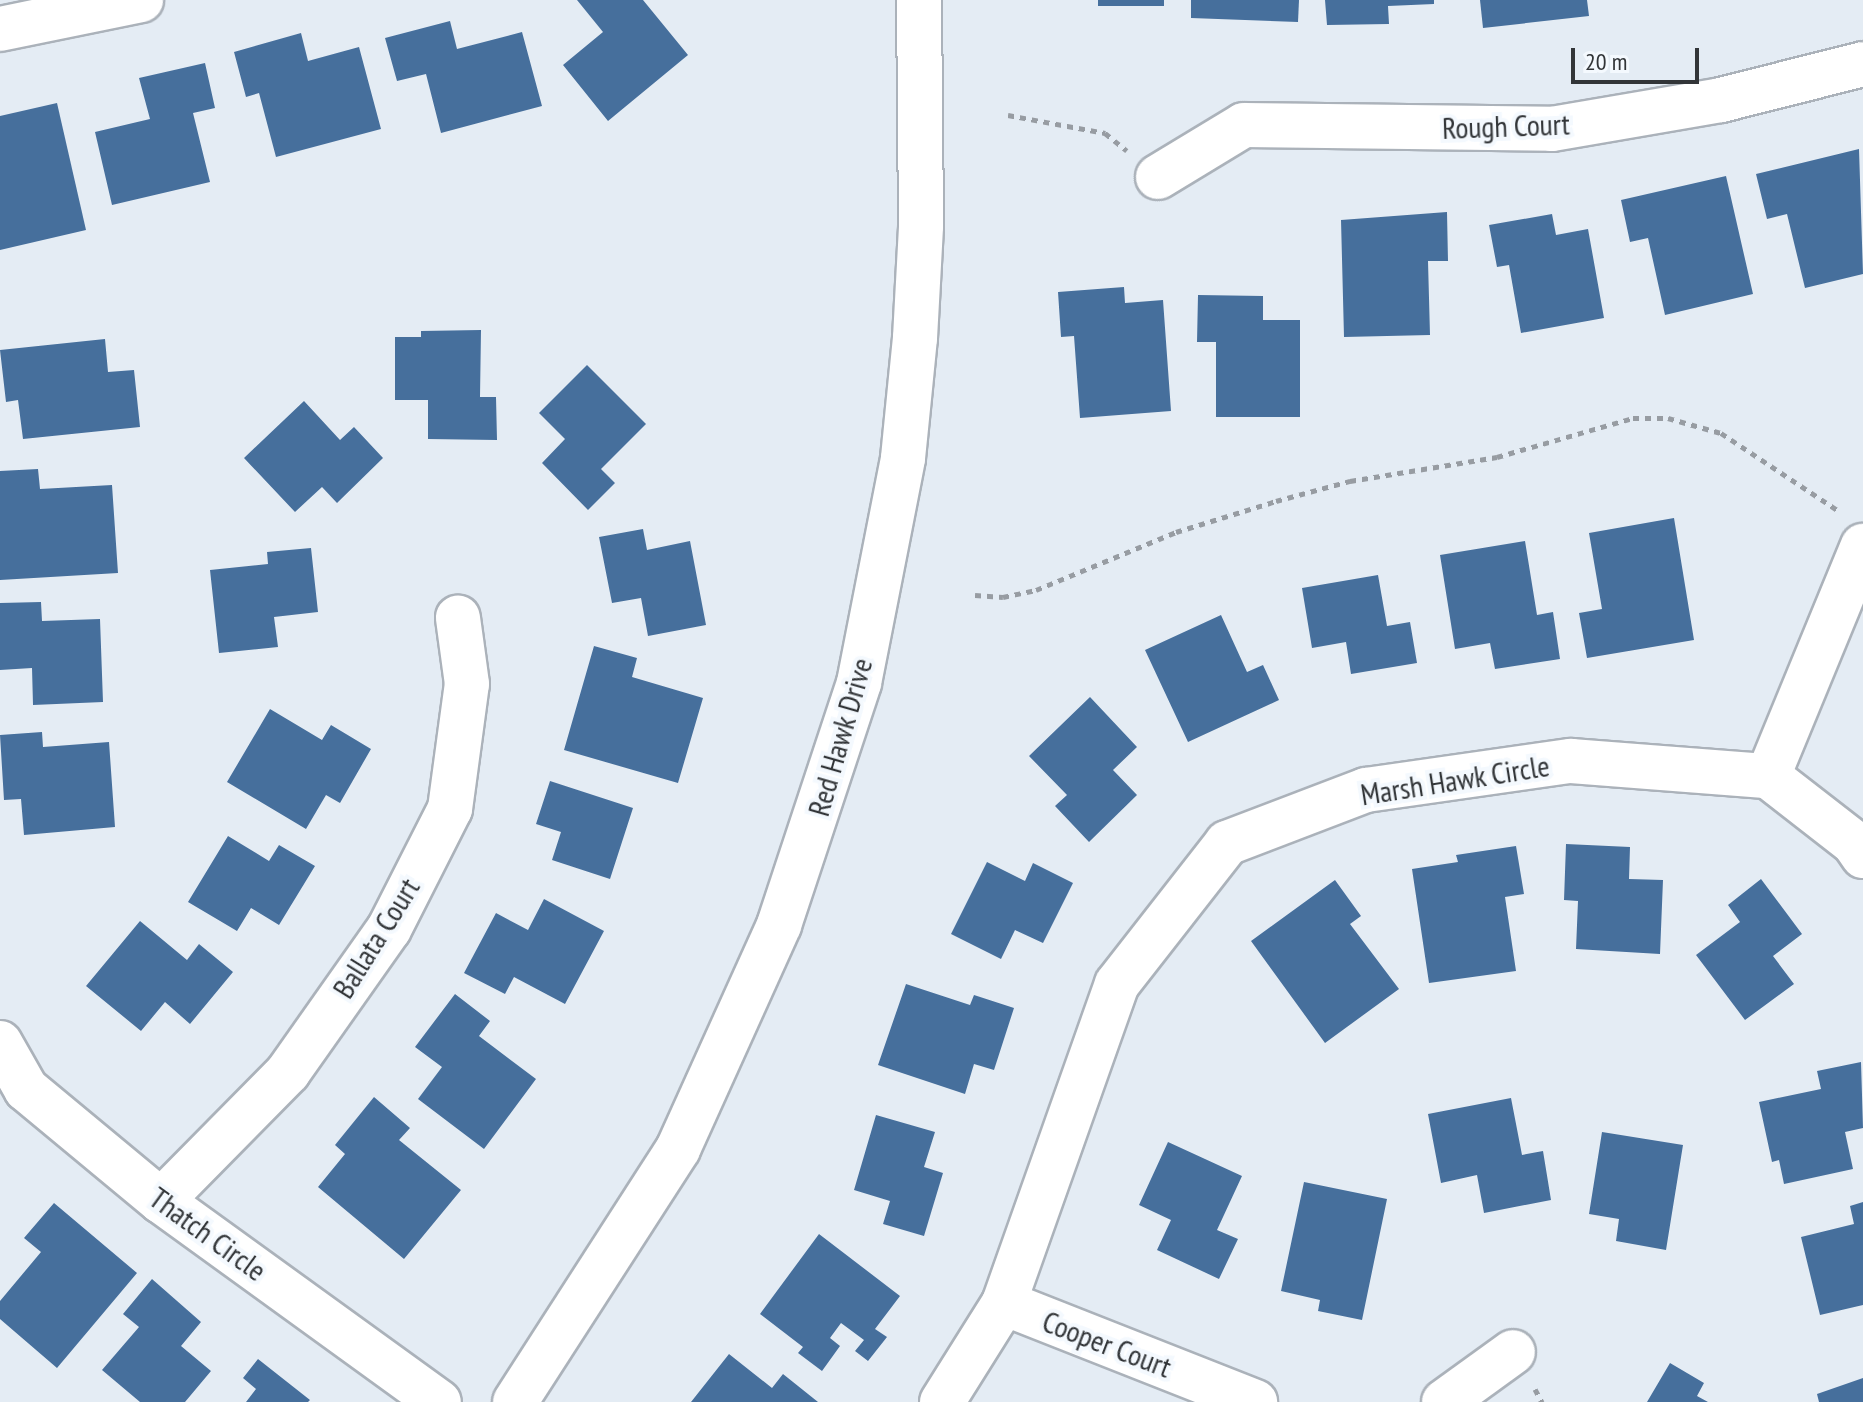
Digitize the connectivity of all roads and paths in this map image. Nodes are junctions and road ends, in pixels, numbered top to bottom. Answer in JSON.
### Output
{"nodes":[{"id":1,"x":141,"y":0,"type":"edge"},
{"id":2,"x":919,"y":0,"type":"edge"},
{"id":3,"x":0,"y":29,"type":"edge"},
{"id":4,"x":1863,"y":64,"type":"edge"},
{"id":5,"x":1008,"y":115,"type":"dead end"},
{"id":6,"x":1158,"y":177,"type":"joint"},
{"id":7,"x":1856,"y":532,"type":"edge"},
{"id":8,"x":975,"y":595,"type":"dead end"},
{"id":9,"x":458,"y":618,"type":"dead end"},
{"id":10,"x":1768,"y":776,"type":"junction"},
{"id":11,"x":1863,"y":856,"type":"edge"},
{"id":12,"x":0,"y":1043,"type":"edge"},
{"id":13,"x":161,"y":1201,"type":"junction"},
{"id":14,"x":1004,"y":1303,"type":"junction"},
{"id":15,"x":1513,"y":1352,"type":"dead end"},
{"id":16,"x":439,"y":1402,"type":"edge"},
{"id":17,"x":515,"y":1402,"type":"edge"},
{"id":18,"x":942,"y":1402,"type":"edge"},
{"id":19,"x":1255,"y":1402,"type":"edge"},
{"id":20,"x":1444,"y":1402,"type":"edge"}],
"edges":[{"from":1,"to":3,"type":"street"},
{"from":2,"to":17,"type":"street","name":"Red Hawk Drive"},
{"from":4,"to":6,"type":"street","name":"Rough Court"},
{"from":5,"to":6,"type":"path"},
{"from":7,"to":8,"type":"path"},
{"from":7,"to":10,"type":"street"},
{"from":9,"to":13,"type":"street","name":"Ballata Court"},
{"from":10,"to":11,"type":"street"},
{"from":10,"to":14,"type":"street","name":"Marsh Hawk Circle"},
{"from":12,"to":13,"type":"street","name":"Thatch Circle"},
{"from":13,"to":16,"type":"street","name":"Thatch Circle"},
{"from":14,"to":18,"type":"street","name":"Marsh Hawk Circle"},
{"from":14,"to":19,"type":"street","name":"Cooper Court"},
{"from":15,"to":20,"type":"street"}]}
